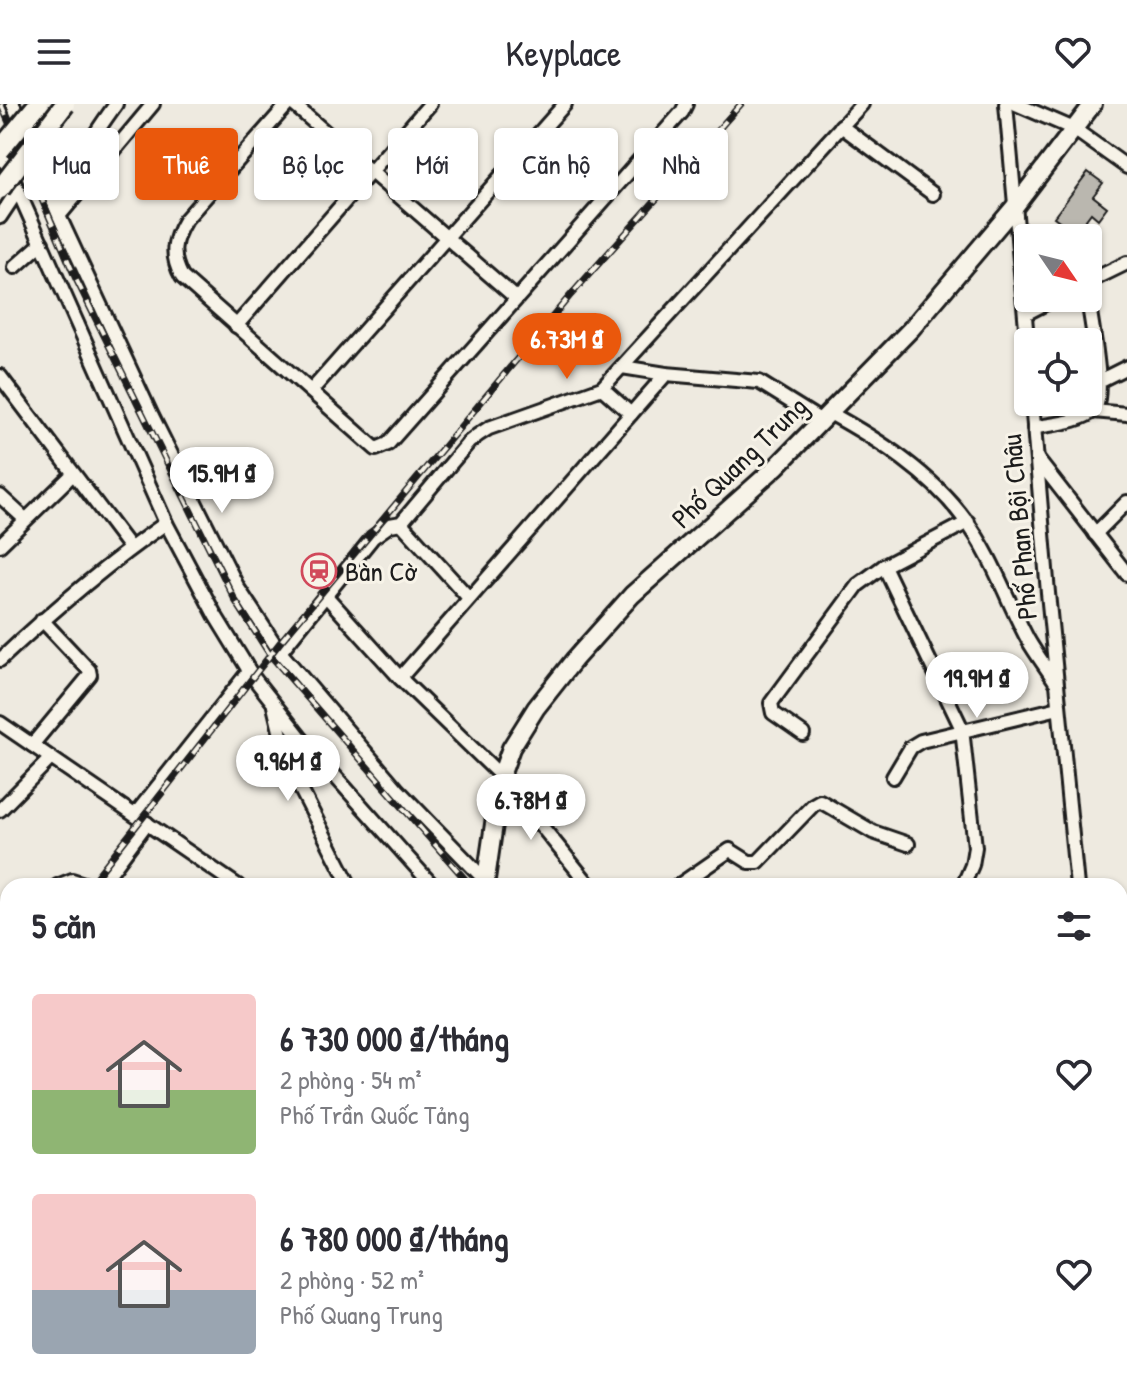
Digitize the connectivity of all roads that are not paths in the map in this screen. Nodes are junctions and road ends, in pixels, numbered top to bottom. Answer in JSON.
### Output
{"nodes":[{"id":1,"x":13,"y":104,"type":"edge"},
{"id":2,"x":38,"y":104,"type":"edge"},
{"id":3,"x":65,"y":104,"type":"edge"},
{"id":4,"x":116,"y":104,"type":"edge"},
{"id":5,"x":153,"y":104,"type":"edge"},
{"id":6,"x":290,"y":104,"type":"edge"},
{"id":7,"x":430,"y":104,"type":"edge"},
{"id":8,"x":565,"y":104,"type":"edge"},
{"id":9,"x":686,"y":104,"type":"edge"},
{"id":10,"x":862,"y":104,"type":"edge"},
{"id":11,"x":1006,"y":104,"type":"edge"},
{"id":12,"x":1016,"y":104,"type":"edge"},
{"id":13,"x":1093,"y":104,"type":"edge"},
{"id":14,"x":841,"y":126,"type":"junction"},
{"id":15,"x":319,"y":128,"type":"edge"},
{"id":16,"x":1074,"y":129,"type":"junction"},
{"id":17,"x":0,"y":150,"type":"edge"},
{"id":18,"x":1127,"y":167,"type":"edge"},
{"id":19,"x":372,"y":171,"type":"edge"},
{"id":20,"x":372,"y":173,"type":"edge"},
{"id":21,"x":9,"y":189,"type":"edge"},
{"id":22,"x":933,"y":194,"type":"dead end"},
{"id":23,"x":346,"y":200,"type":"edge"},
{"id":24,"x":1016,"y":205,"type":"junction"},
{"id":25,"x":59,"y":216,"type":"junction"},
{"id":26,"x":0,"y":217,"type":"edge"},
{"id":27,"x":447,"y":238,"type":"junction"},
{"id":28,"x":42,"y":243,"type":"junction"},
{"id":29,"x":1127,"y":263,"type":"edge"},
{"id":30,"x":15,"y":267,"type":"dead end"},
{"id":31,"x":1102,"y":275,"type":"edge"},
{"id":32,"x":516,"y":298,"type":"junction"},
{"id":33,"x":1029,"y":312,"type":"edge"},
{"id":34,"x":1025,"y":314,"type":"junction"},
{"id":35,"x":236,"y":326,"type":"junction"},
{"id":36,"x":1026,"y":328,"type":"edge"},
{"id":37,"x":622,"y":367,"type":"junction"},
{"id":38,"x":1127,"y":367,"type":"edge"},
{"id":39,"x":666,"y":374,"type":"junction"},
{"id":40,"x":0,"y":376,"type":"edge"},
{"id":41,"x":1102,"y":380,"type":"edge"},
{"id":42,"x":602,"y":388,"type":"junction"},
{"id":43,"x":311,"y":391,"type":"junction"},
{"id":44,"x":1102,"y":412,"type":"edge"},
{"id":45,"x":631,"y":414,"type":"junction"},
{"id":46,"x":1127,"y":414,"type":"edge"},
{"id":47,"x":824,"y":416,"type":"junction"},
{"id":48,"x":1033,"y":416,"type":"edge"},
{"id":49,"x":1076,"y":416,"type":"edge"},
{"id":50,"x":1034,"y":428,"type":"junction"},
{"id":51,"x":1037,"y":459,"type":"junction"},
{"id":52,"x":73,"y":474,"type":"junction"},
{"id":53,"x":0,"y":496,"type":"edge"},
{"id":54,"x":1127,"y":502,"type":"edge"},
{"id":55,"x":25,"y":519,"type":"junction"},
{"id":56,"x":968,"y":522,"type":"junction"},
{"id":57,"x":166,"y":523,"type":"junction"},
{"id":58,"x":401,"y":523,"type":"junction"},
{"id":59,"x":1095,"y":534,"type":"junction"},
{"id":60,"x":0,"y":545,"type":"edge"},
{"id":61,"x":130,"y":548,"type":"junction"},
{"id":62,"x":884,"y":566,"type":"junction"},
{"id":63,"x":1127,"y":574,"type":"edge"},
{"id":64,"x":327,"y":597,"type":"junction"},
{"id":65,"x":469,"y":598,"type":"junction"},
{"id":66,"x":42,"y":620,"type":"junction"},
{"id":67,"x":280,"y":652,"type":"junction"},
{"id":68,"x":0,"y":660,"type":"edge"},
{"id":69,"x":249,"y":671,"type":"junction"},
{"id":70,"x":400,"y":678,"type":"junction"},
{"id":71,"x":1057,"y":683,"type":"junction"},
{"id":72,"x":273,"y":703,"type":"junction"},
{"id":73,"x":1059,"y":708,"type":"junction"},
{"id":74,"x":0,"y":723,"type":"edge"},
{"id":75,"x":962,"y":729,"type":"junction"},
{"id":76,"x":803,"y":734,"type":"dead end"},
{"id":77,"x":32,"y":745,"type":"junction"},
{"id":78,"x":51,"y":758,"type":"junction"},
{"id":79,"x":501,"y":776,"type":"junction"},
{"id":80,"x":893,"y":777,"type":"dead end"},
{"id":81,"x":0,"y":810,"type":"edge"},
{"id":82,"x":135,"y":815,"type":"junction"},
{"id":83,"x":147,"y":823,"type":"junction"},
{"id":84,"x":908,"y":844,"type":"dead end"},
{"id":85,"x":106,"y":878,"type":"edge"},
{"id":86,"x":226,"y":878,"type":"edge"},
{"id":87,"x":346,"y":878,"type":"edge"},
{"id":88,"x":426,"y":878,"type":"edge"},
{"id":89,"x":481,"y":878,"type":"edge"},
{"id":90,"x":488,"y":878,"type":"edge"},
{"id":91,"x":584,"y":878,"type":"edge"},
{"id":92,"x":690,"y":878,"type":"edge"},
{"id":93,"x":966,"y":878,"type":"edge"},
{"id":94,"x":1076,"y":878,"type":"edge"}],
"edges":[{"from":1,"to":25,"type":"street"},
{"from":2,"to":17,"type":"highway","bridge":true},
{"from":3,"to":21,"type":"highway","bridge":true},
{"from":4,"to":25,"type":"street"},
{"from":5,"to":25,"type":"street"},
{"from":6,"to":15,"type":"street"},
{"from":6,"to":35,"type":"street"},
{"from":7,"to":19,"type":"street"},
{"from":8,"to":27,"type":"street"},
{"from":9,"to":32,"type":"street"},
{"from":10,"to":14,"type":"street"},
{"from":11,"to":24,"type":"street"},
{"from":12,"to":16,"type":"street"},
{"from":13,"to":16,"type":"main road","name":"Phố Quang Trung"},
{"from":14,"to":22,"type":"street"},
{"from":14,"to":37,"type":"street"},
{"from":16,"to":18,"type":"street"},
{"from":16,"to":24,"type":"main road","name":"Phố Quang Trung"},
{"from":17,"to":21,"type":"street"},
{"from":20,"to":27,"type":"street"},
{"from":21,"to":26,"type":"street"},
{"from":21,"to":28,"type":"street"},
{"from":23,"to":35,"type":"street"},
{"from":24,"to":34,"type":"street"},
{"from":24,"to":47,"type":"main road","name":"Phố Quang Trung"},
{"from":25,"to":67,"type":"street"},
{"from":27,"to":32,"type":"street"},
{"from":27,"to":43,"type":"street"},
{"from":28,"to":30,"type":"street"},
{"from":28,"to":57,"type":"street"},
{"from":29,"to":31,"type":"street"},
{"from":32,"to":43,"type":"street"},
{"from":33,"to":34,"type":"street"},
{"from":34,"to":36,"type":"street"},
{"from":35,"to":43,"type":"street"},
{"from":37,"to":39,"type":"street"},
{"from":37,"to":42,"type":"street"},
{"from":38,"to":41,"type":"street"},
{"from":39,"to":45,"type":"street"},
{"from":39,"to":47,"type":"street"},
{"from":40,"to":52,"type":"street"},
{"from":42,"to":45,"type":"street"},
{"from":42,"to":58,"type":"street"},
{"from":44,"to":46,"type":"street"},
{"from":45,"to":65,"type":"street"},
{"from":47,"to":56,"type":"street"},
{"from":47,"to":79,"type":"main road","name":"Phố Quang Trung"},
{"from":48,"to":50,"type":"street","name":"Phố Phan Bội Châu"},
{"from":49,"to":50,"type":"street"},
{"from":50,"to":51,"type":"street","name":"Phố Phan Bội Châu"},
{"from":51,"to":59,"type":"street"},
{"from":51,"to":71,"type":"street","name":"Phố Phan Bội Châu"},
{"from":52,"to":55,"type":"street"},
{"from":52,"to":61,"type":"street"},
{"from":53,"to":55,"type":"street"},
{"from":54,"to":59,"type":"street"},
{"from":55,"to":60,"type":"street"},
{"from":56,"to":62,"type":"street"},
{"from":56,"to":71,"type":"street"},
{"from":57,"to":61,"type":"street"},
{"from":57,"to":69,"type":"street"},
{"from":58,"to":64,"type":"street"},
{"from":58,"to":65,"type":"street"},
{"from":59,"to":63,"type":"street"},
{"from":61,"to":66,"type":"street"},
{"from":62,"to":75,"type":"street"},
{"from":62,"to":76,"type":"street"},
{"from":64,"to":67,"type":"street"},
{"from":64,"to":70,"type":"street"},
{"from":65,"to":70,"type":"street"},
{"from":66,"to":68,"type":"street"},
{"from":66,"to":77,"type":"street"},
{"from":67,"to":89,"type":"street"},
{"from":69,"to":72,"type":"street"},
{"from":69,"to":82,"type":"street"},
{"from":70,"to":79,"type":"street"},
{"from":71,"to":73,"type":"street","name":"Phố Phan Bội Châu"},
{"from":72,"to":87,"type":"street"},
{"from":72,"to":88,"type":"street"},
{"from":73,"to":75,"type":"street"},
{"from":73,"to":94,"type":"street","name":"Phố Phan Bội Châu"},
{"from":74,"to":77,"type":"street"},
{"from":75,"to":80,"type":"street"},
{"from":75,"to":93,"type":"street"},
{"from":77,"to":78,"type":"street"},
{"from":78,"to":81,"type":"street"},
{"from":78,"to":82,"type":"street"},
{"from":79,"to":90,"type":"main road","name":"Phố Quang Trung"},
{"from":79,"to":91,"type":"street"},
{"from":82,"to":83,"type":"street"},
{"from":83,"to":85,"type":"street"},
{"from":83,"to":86,"type":"street"},
{"from":84,"to":92,"type":"street"}]}
